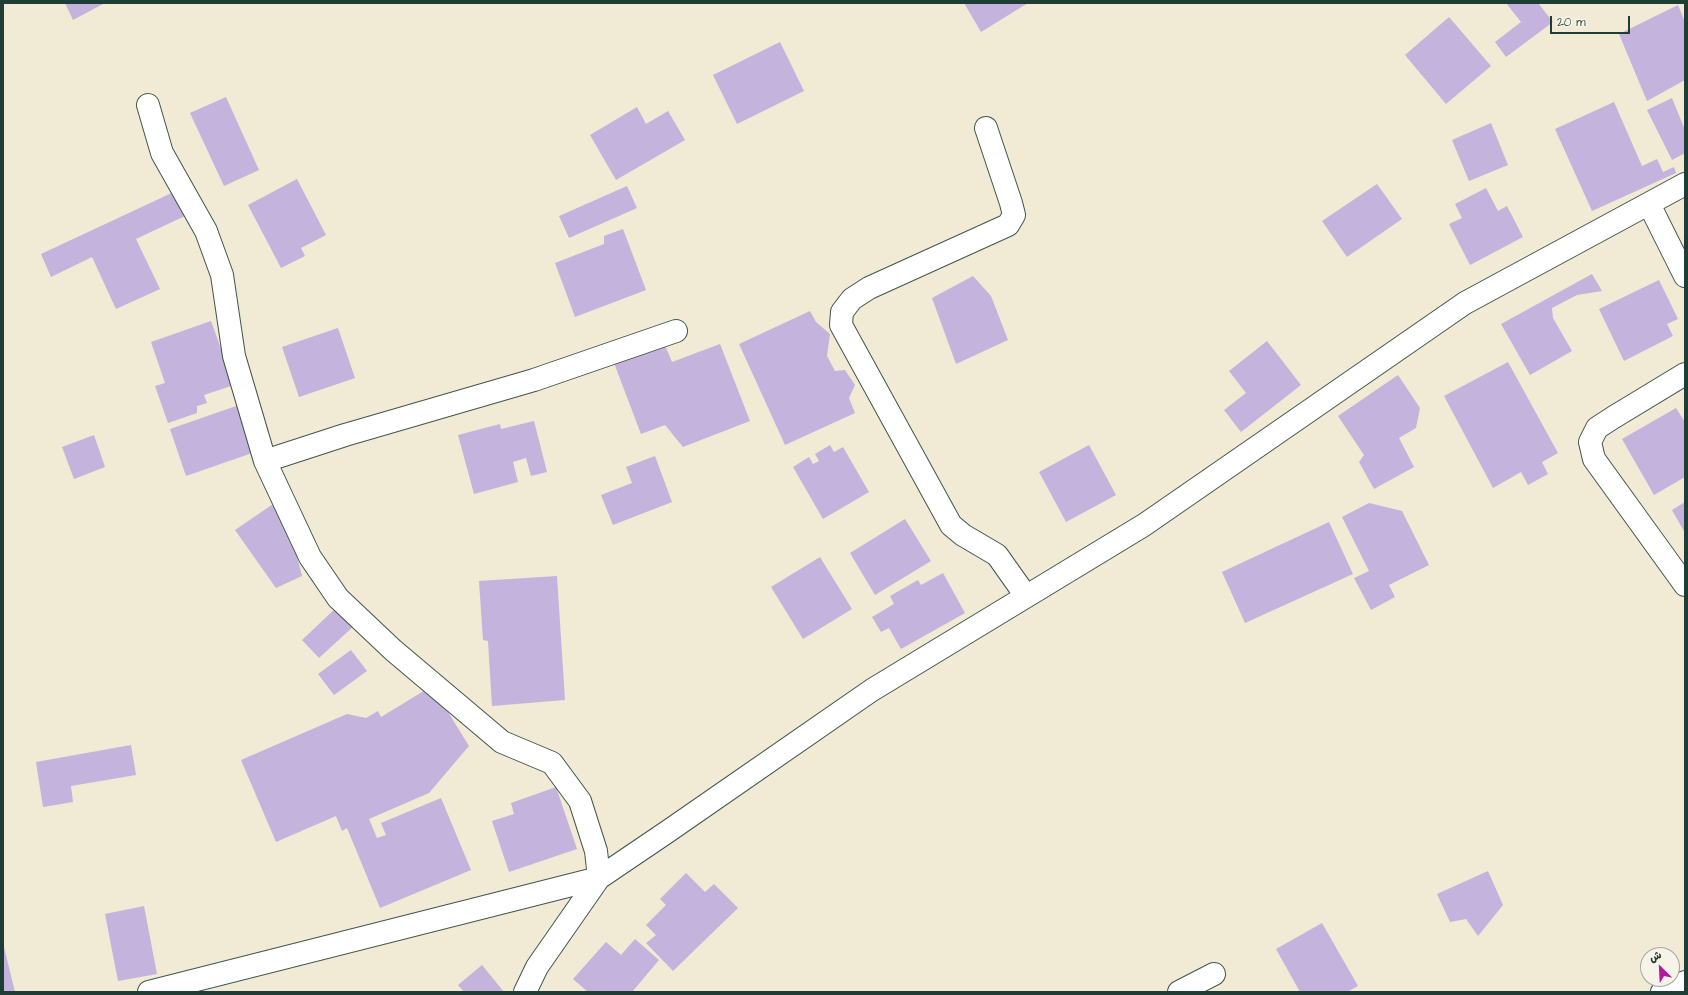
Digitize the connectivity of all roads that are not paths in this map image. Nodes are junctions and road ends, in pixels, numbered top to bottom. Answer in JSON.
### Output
{"nodes":[{"id":1,"x":148,"y":105,"type":"dead end"},
{"id":2,"x":986,"y":128,"type":"dead end"},
{"id":3,"x":1685,"y":184,"type":"edge"},
{"id":4,"x":1648,"y":204,"type":"junction"},
{"id":5,"x":1685,"y":276,"type":"edge"},
{"id":6,"x":676,"y":331,"type":"dead end"},
{"id":7,"x":1685,"y":374,"type":"edge"},
{"id":8,"x":265,"y":461,"type":"junction"},
{"id":9,"x":1685,"y":585,"type":"edge"},
{"id":10,"x":1026,"y":596,"type":"junction"},
{"id":11,"x":599,"y":878,"type":"junction"},
{"id":12,"x":1214,"y":974,"type":"dead end"},
{"id":13,"x":1685,"y":982,"type":"edge"},
{"id":14,"x":149,"y":992,"type":"edge"},
{"id":15,"x":525,"y":992,"type":"edge"},
{"id":16,"x":1179,"y":992,"type":"edge"},
{"id":17,"x":1662,"y":992,"type":"edge"}],
"edges":[{"from":1,"to":8,"type":"street"},
{"from":2,"to":10,"type":"street"},
{"from":3,"to":4,"type":"street"},
{"from":4,"to":5,"type":"street"},
{"from":4,"to":10,"type":"street"},
{"from":6,"to":8,"type":"street"},
{"from":7,"to":9,"type":"street"},
{"from":8,"to":11,"type":"street"},
{"from":10,"to":11,"type":"street"},
{"from":11,"to":14,"type":"street"},
{"from":11,"to":15,"type":"street"},
{"from":12,"to":16,"type":"street"},
{"from":13,"to":17,"type":"street"}]}
